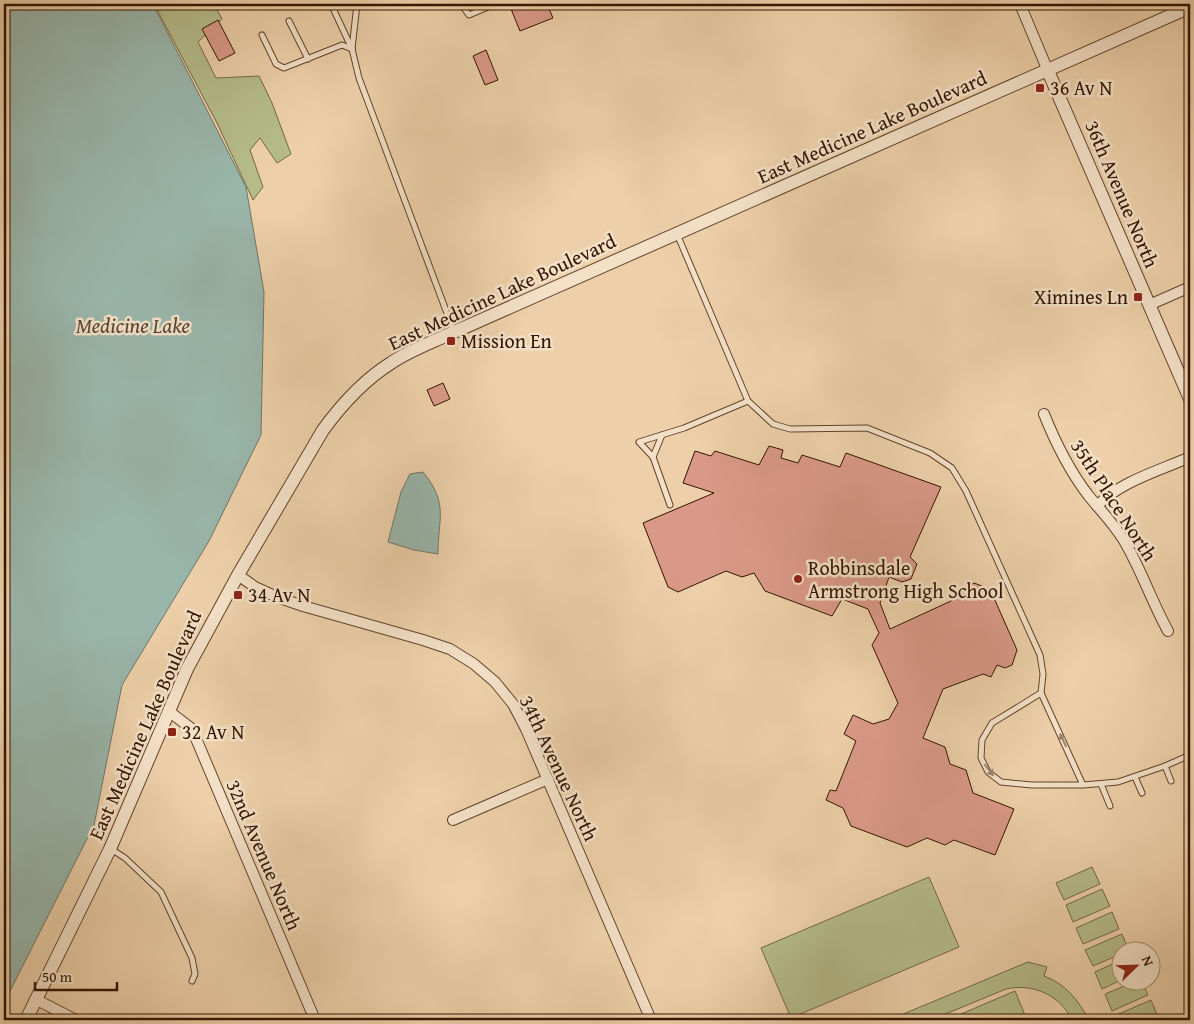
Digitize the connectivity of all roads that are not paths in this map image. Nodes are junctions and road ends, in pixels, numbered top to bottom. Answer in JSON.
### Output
{"nodes":[{"id":1,"x":331,"y":4,"type":"edge"},
{"id":2,"x":357,"y":4,"type":"edge"},
{"id":3,"x":461,"y":4,"type":"edge"},
{"id":4,"x":495,"y":4,"type":"edge"},
{"id":5,"x":1020,"y":4,"type":"edge"},
{"id":6,"x":1190,"y":7,"type":"edge"},
{"id":7,"x":289,"y":21,"type":"dead end"},
{"id":8,"x":262,"y":35,"type":"dead end"},
{"id":9,"x":352,"y":48,"type":"junction"},
{"id":10,"x":308,"y":59,"type":"junction"},
{"id":11,"x":1048,"y":71,"type":"junction"},
{"id":12,"x":677,"y":234,"type":"junction"},
{"id":13,"x":1190,"y":287,"type":"edge"},
{"id":14,"x":1149,"y":306,"type":"junction"},
{"id":15,"x":454,"y":332,"type":"junction"},
{"id":16,"x":1190,"y":399,"type":"edge"},
{"id":17,"x":748,"y":401,"type":"junction"},
{"id":18,"x":1044,"y":414,"type":"dead end"},
{"id":19,"x":662,"y":435,"type":"junction"},
{"id":20,"x":653,"y":457,"type":"junction"},
{"id":21,"x":1190,"y":457,"type":"edge"},
{"id":22,"x":670,"y":506,"type":"dead end"},
{"id":23,"x":1097,"y":506,"type":"junction"},
{"id":24,"x":238,"y":575,"type":"junction"},
{"id":25,"x":1168,"y":631,"type":"dead end"},
{"id":26,"x":1041,"y":693,"type":"junction"},
{"id":27,"x":170,"y":712,"type":"junction"},
{"id":28,"x":1190,"y":755,"type":"edge"},
{"id":29,"x":1165,"y":766,"type":"junction"},
{"id":30,"x":1135,"y":777,"type":"junction"},
{"id":31,"x":548,"y":779,"type":"junction"},
{"id":32,"x":1171,"y":781,"type":"dead end"},
{"id":33,"x":1101,"y":784,"type":"junction"},
{"id":34,"x":1083,"y":785,"type":"junction"},
{"id":35,"x":1142,"y":793,"type":"dead end"},
{"id":36,"x":1110,"y":806,"type":"dead end"},
{"id":37,"x":453,"y":820,"type":"dead end"},
{"id":38,"x":110,"y":849,"type":"junction"},
{"id":39,"x":192,"y":981,"type":"dead end"},
{"id":40,"x":37,"y":1000,"type":"junction"},
{"id":41,"x":26,"y":1020,"type":"edge"},
{"id":42,"x":76,"y":1020,"type":"edge"},
{"id":43,"x":315,"y":1020,"type":"edge"},
{"id":44,"x":651,"y":1020,"type":"edge"}],
"edges":[{"from":1,"to":9,"type":"lane"},
{"from":2,"to":9,"type":"lane"},
{"from":3,"to":4,"type":"lane"},
{"from":5,"to":11,"type":"street","name":"36th Avenue North"},
{"from":6,"to":11,"type":"street","name":"East Medicine Lake Boulevard"},
{"from":7,"to":10,"type":"lane"},
{"from":8,"to":10,"type":"lane"},
{"from":9,"to":10,"type":"lane"},
{"from":9,"to":15,"type":"lane"},
{"from":11,"to":12,"type":"street","name":"East Medicine Lake Boulevard"},
{"from":11,"to":14,"type":"street","name":"36th Avenue North"},
{"from":12,"to":15,"type":"street","name":"East Medicine Lake Boulevard"},
{"from":12,"to":17,"type":"lane"},
{"from":13,"to":14,"type":"street"},
{"from":14,"to":16,"type":"street","name":"36th Avenue North"},
{"from":15,"to":24,"type":"street","name":"East Medicine Lake Boulevard"},
{"from":17,"to":19,"type":"lane"},
{"from":17,"to":26,"type":"lane"},
{"from":18,"to":23,"type":"street","name":"35th Place North"},
{"from":19,"to":20,"type":"lane"},
{"from":19,"to":20,"type":"lane"},
{"from":20,"to":22,"type":"lane"},
{"from":21,"to":23,"type":"street"},
{"from":23,"to":25,"type":"street","name":"35th Place North"},
{"from":24,"to":27,"type":"street","name":"East Medicine Lake Boulevard"},
{"from":24,"to":31,"type":"street","name":"34th Avenue North"},
{"from":34,"to":26,"type":"lane","one_way":true},
{"from":26,"to":34,"type":"lane","one_way":true},
{"from":27,"to":38,"type":"street","name":"East Medicine Lake Boulevard"},
{"from":27,"to":43,"type":"street","name":"32nd Avenue North"},
{"from":28,"to":29,"type":"lane"},
{"from":29,"to":30,"type":"lane"},
{"from":29,"to":32,"type":"lane"},
{"from":30,"to":33,"type":"lane"},
{"from":30,"to":35,"type":"lane"},
{"from":31,"to":37,"type":"street"},
{"from":31,"to":44,"type":"street","name":"34th Avenue North"},
{"from":33,"to":34,"type":"lane"},
{"from":33,"to":36,"type":"lane"},
{"from":38,"to":39,"type":"lane"},
{"from":38,"to":40,"type":"street","name":"East Medicine Lake Boulevard"},
{"from":40,"to":41,"type":"street","name":"East Medicine Lake Boulevard"},
{"from":40,"to":42,"type":"street"}]}
